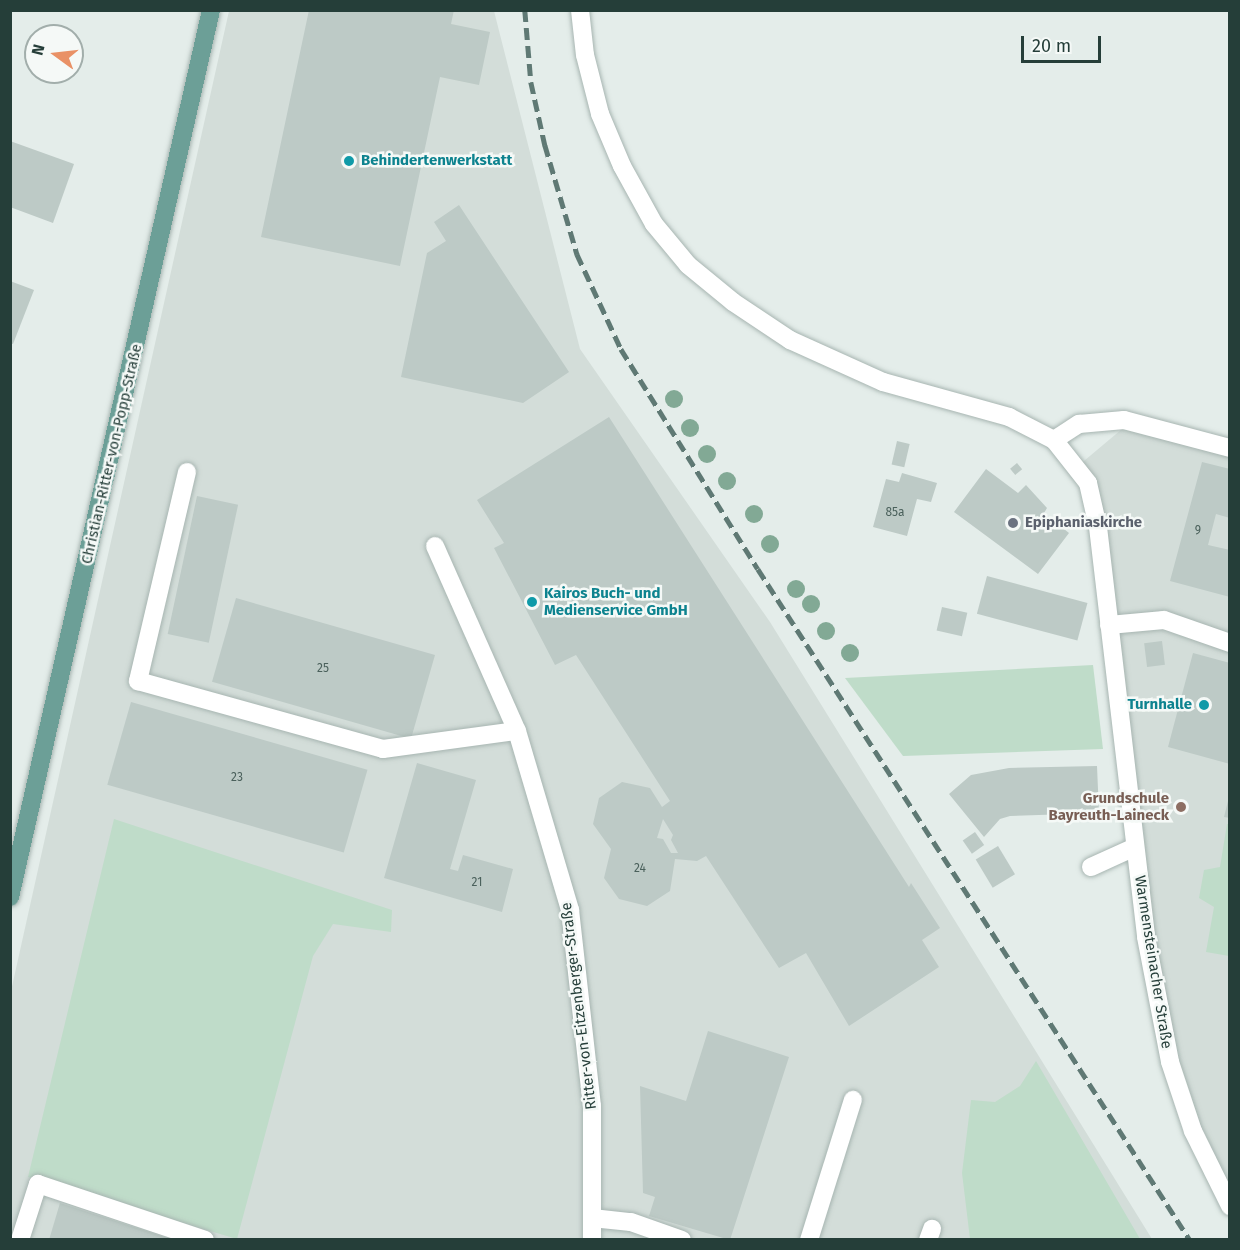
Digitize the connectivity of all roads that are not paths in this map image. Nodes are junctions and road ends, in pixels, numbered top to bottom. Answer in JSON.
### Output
{"nodes":[{"id":1,"x":211,"y":10,"type":"edge"},
{"id":2,"x":580,"y":10,"type":"edge"},
{"id":3,"x":1054,"y":440,"type":"junction"},
{"id":4,"x":1230,"y":448,"type":"edge"},
{"id":5,"x":187,"y":472,"type":"dead end"},
{"id":6,"x":435,"y":546,"type":"dead end"},
{"id":7,"x":1109,"y":625,"type":"junction"},
{"id":8,"x":1230,"y":643,"type":"edge"},
{"id":9,"x":517,"y":731,"type":"junction"},
{"id":10,"x":1136,"y":846,"type":"junction"},
{"id":11,"x":1091,"y":867,"type":"dead end"},
{"id":12,"x":10,"y":897,"type":"edge"},
{"id":13,"x":853,"y":1100,"type":"dead end"},
{"id":14,"x":1230,"y":1206,"type":"edge"},
{"id":15,"x":592,"y":1218,"type":"junction"},
{"id":16,"x":20,"y":1239,"type":"edge"},
{"id":17,"x":205,"y":1239,"type":"edge"},
{"id":18,"x":592,"y":1239,"type":"edge"},
{"id":19,"x":682,"y":1239,"type":"edge"},
{"id":20,"x":808,"y":1239,"type":"edge"}],
"edges":[{"from":1,"to":12,"type":"main road","name":"Christian-Ritter-von-Popp-Straße"},
{"from":2,"to":3,"type":"street","name":"Warmensteinacher Straße"},
{"from":3,"to":4,"type":"street"},
{"from":3,"to":7,"type":"street","name":"Warmensteinacher Straße"},
{"from":5,"to":9,"type":"street"},
{"from":6,"to":9,"type":"street","name":"Ritter-von-Eitzenberger-Straße"},
{"from":7,"to":8,"type":"street"},
{"from":7,"to":10,"type":"street","name":"Warmensteinacher Straße"},
{"from":9,"to":15,"type":"street","name":"Ritter-von-Eitzenberger-Straße"},
{"from":10,"to":11,"type":"street"},
{"from":10,"to":14,"type":"street","name":"Warmensteinacher Straße"},
{"from":13,"to":20,"type":"street"},
{"from":15,"to":18,"type":"street","name":"Ritter-von-Eitzenberger-Straße"},
{"from":15,"to":19,"type":"street"},
{"from":16,"to":17,"type":"street"}]}
